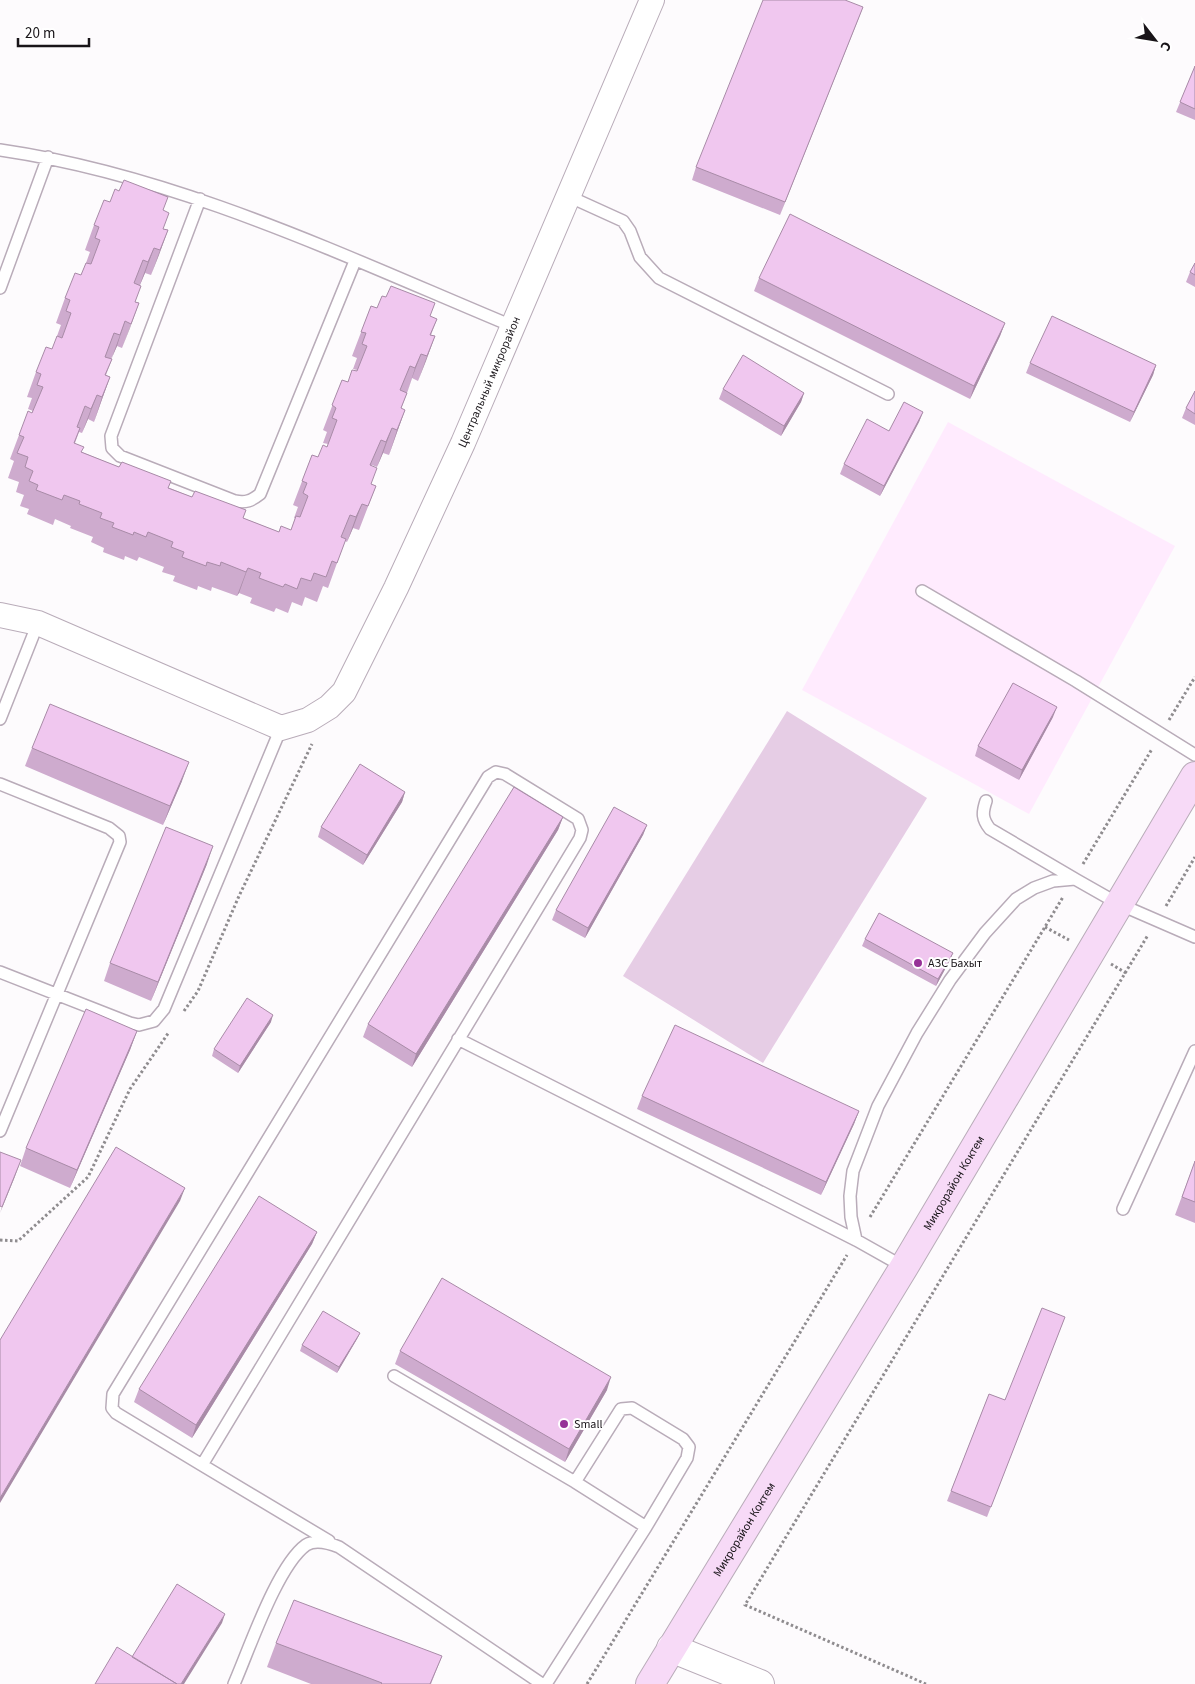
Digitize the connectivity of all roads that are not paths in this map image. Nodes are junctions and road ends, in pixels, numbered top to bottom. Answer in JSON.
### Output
{"nodes":[{"id":1,"x":652,"y":0,"type":"edge"},
{"id":2,"x":0,"y":150,"type":"edge"},
{"id":3,"x":48,"y":157,"type":"junction"},
{"id":4,"x":568,"y":196,"type":"junction"},
{"id":5,"x":200,"y":198,"type":"junction"},
{"id":6,"x":355,"y":260,"type":"junction"},
{"id":7,"x":0,"y":288,"type":"edge"},
{"id":8,"x":512,"y":326,"type":"junction"},
{"id":9,"x":888,"y":394,"type":"dead end"},
{"id":10,"x":922,"y":592,"type":"dead end"},
{"id":11,"x":0,"y":614,"type":"edge"},
{"id":12,"x":38,"y":622,"type":"junction"},
{"id":13,"x":0,"y":719,"type":"edge"},
{"id":14,"x":281,"y":728,"type":"junction"},
{"id":15,"x":1195,"y":755,"type":"edge"},
{"id":16,"x":1195,"y":776,"type":"edge"},
{"id":17,"x":0,"y":784,"type":"edge"},
{"id":18,"x":986,"y":801,"type":"dead end"},
{"id":19,"x":1075,"y":879,"type":"junction"},
{"id":20,"x":1120,"y":904,"type":"junction"},
{"id":21,"x":1195,"y":937,"type":"edge"},
{"id":22,"x":0,"y":972,"type":"edge"},
{"id":23,"x":58,"y":996,"type":"junction"},
{"id":24,"x":458,"y":1039,"type":"junction"},
{"id":25,"x":1195,"y":1051,"type":"edge"},
{"id":26,"x":0,"y":1131,"type":"edge"},
{"id":27,"x":1123,"y":1209,"type":"dead end"},
{"id":28,"x":856,"y":1240,"type":"junction"},
{"id":29,"x":904,"y":1267,"type":"junction"},
{"id":30,"x":394,"y":1376,"type":"dead end"},
{"id":31,"x":202,"y":1465,"type":"junction"},
{"id":32,"x":575,"y":1482,"type":"junction"},
{"id":33,"x":646,"y":1527,"type":"junction"},
{"id":34,"x":339,"y":1547,"type":"junction"},
{"id":35,"x":671,"y":1648,"type":"junction"},
{"id":36,"x":234,"y":1684,"type":"edge"},
{"id":37,"x":542,"y":1684,"type":"edge"},
{"id":38,"x":546,"y":1684,"type":"edge"},
{"id":39,"x":650,"y":1684,"type":"edge"},
{"id":40,"x":760,"y":1684,"type":"edge"}],
"edges":[{"from":1,"to":4,"type":"street","name":"Центральный микрорайон"},
{"from":2,"to":3,"type":"lane"},
{"from":3,"to":5,"type":"lane"},
{"from":3,"to":7,"type":"lane"},
{"from":4,"to":8,"type":"street","name":"Центральный микрорайон"},
{"from":4,"to":9,"type":"lane"},
{"from":5,"to":6,"type":"lane"},
{"from":5,"to":6,"type":"lane"},
{"from":6,"to":8,"type":"lane"},
{"from":8,"to":14,"type":"street","name":"Центральный микрорайон"},
{"from":10,"to":15,"type":"lane"},
{"from":11,"to":12,"type":"street"},
{"from":12,"to":13,"type":"lane"},
{"from":12,"to":14,"type":"street"},
{"from":14,"to":23,"type":"lane"},
{"from":16,"to":20,"type":"main road","name":"Микрорайон Коктем"},
{"from":17,"to":23,"type":"lane"},
{"from":18,"to":19,"type":"lane"},
{"from":19,"to":20,"type":"lane"},
{"from":19,"to":28,"type":"lane"},
{"from":20,"to":21,"type":"lane"},
{"from":20,"to":29,"type":"main road","name":"Микрорайон Коктем"},
{"from":22,"to":23,"type":"lane"},
{"from":23,"to":26,"type":"lane"},
{"from":24,"to":28,"type":"lane"},
{"from":24,"to":31,"type":"lane"},
{"from":24,"to":31,"type":"lane"},
{"from":25,"to":27,"type":"lane"},
{"from":28,"to":29,"type":"lane"},
{"from":29,"to":35,"type":"main road","name":"Микрорайон Коктем"},
{"from":30,"to":32,"type":"lane"},
{"from":31,"to":34,"type":"lane"},
{"from":32,"to":33,"type":"lane"},
{"from":32,"to":33,"type":"lane"},
{"from":33,"to":38,"type":"lane"},
{"from":34,"to":36,"type":"lane"},
{"from":34,"to":37,"type":"lane"},
{"from":35,"to":39,"type":"main road","name":"Микрорайон Коктем"},
{"from":35,"to":40,"type":"street"}]}
